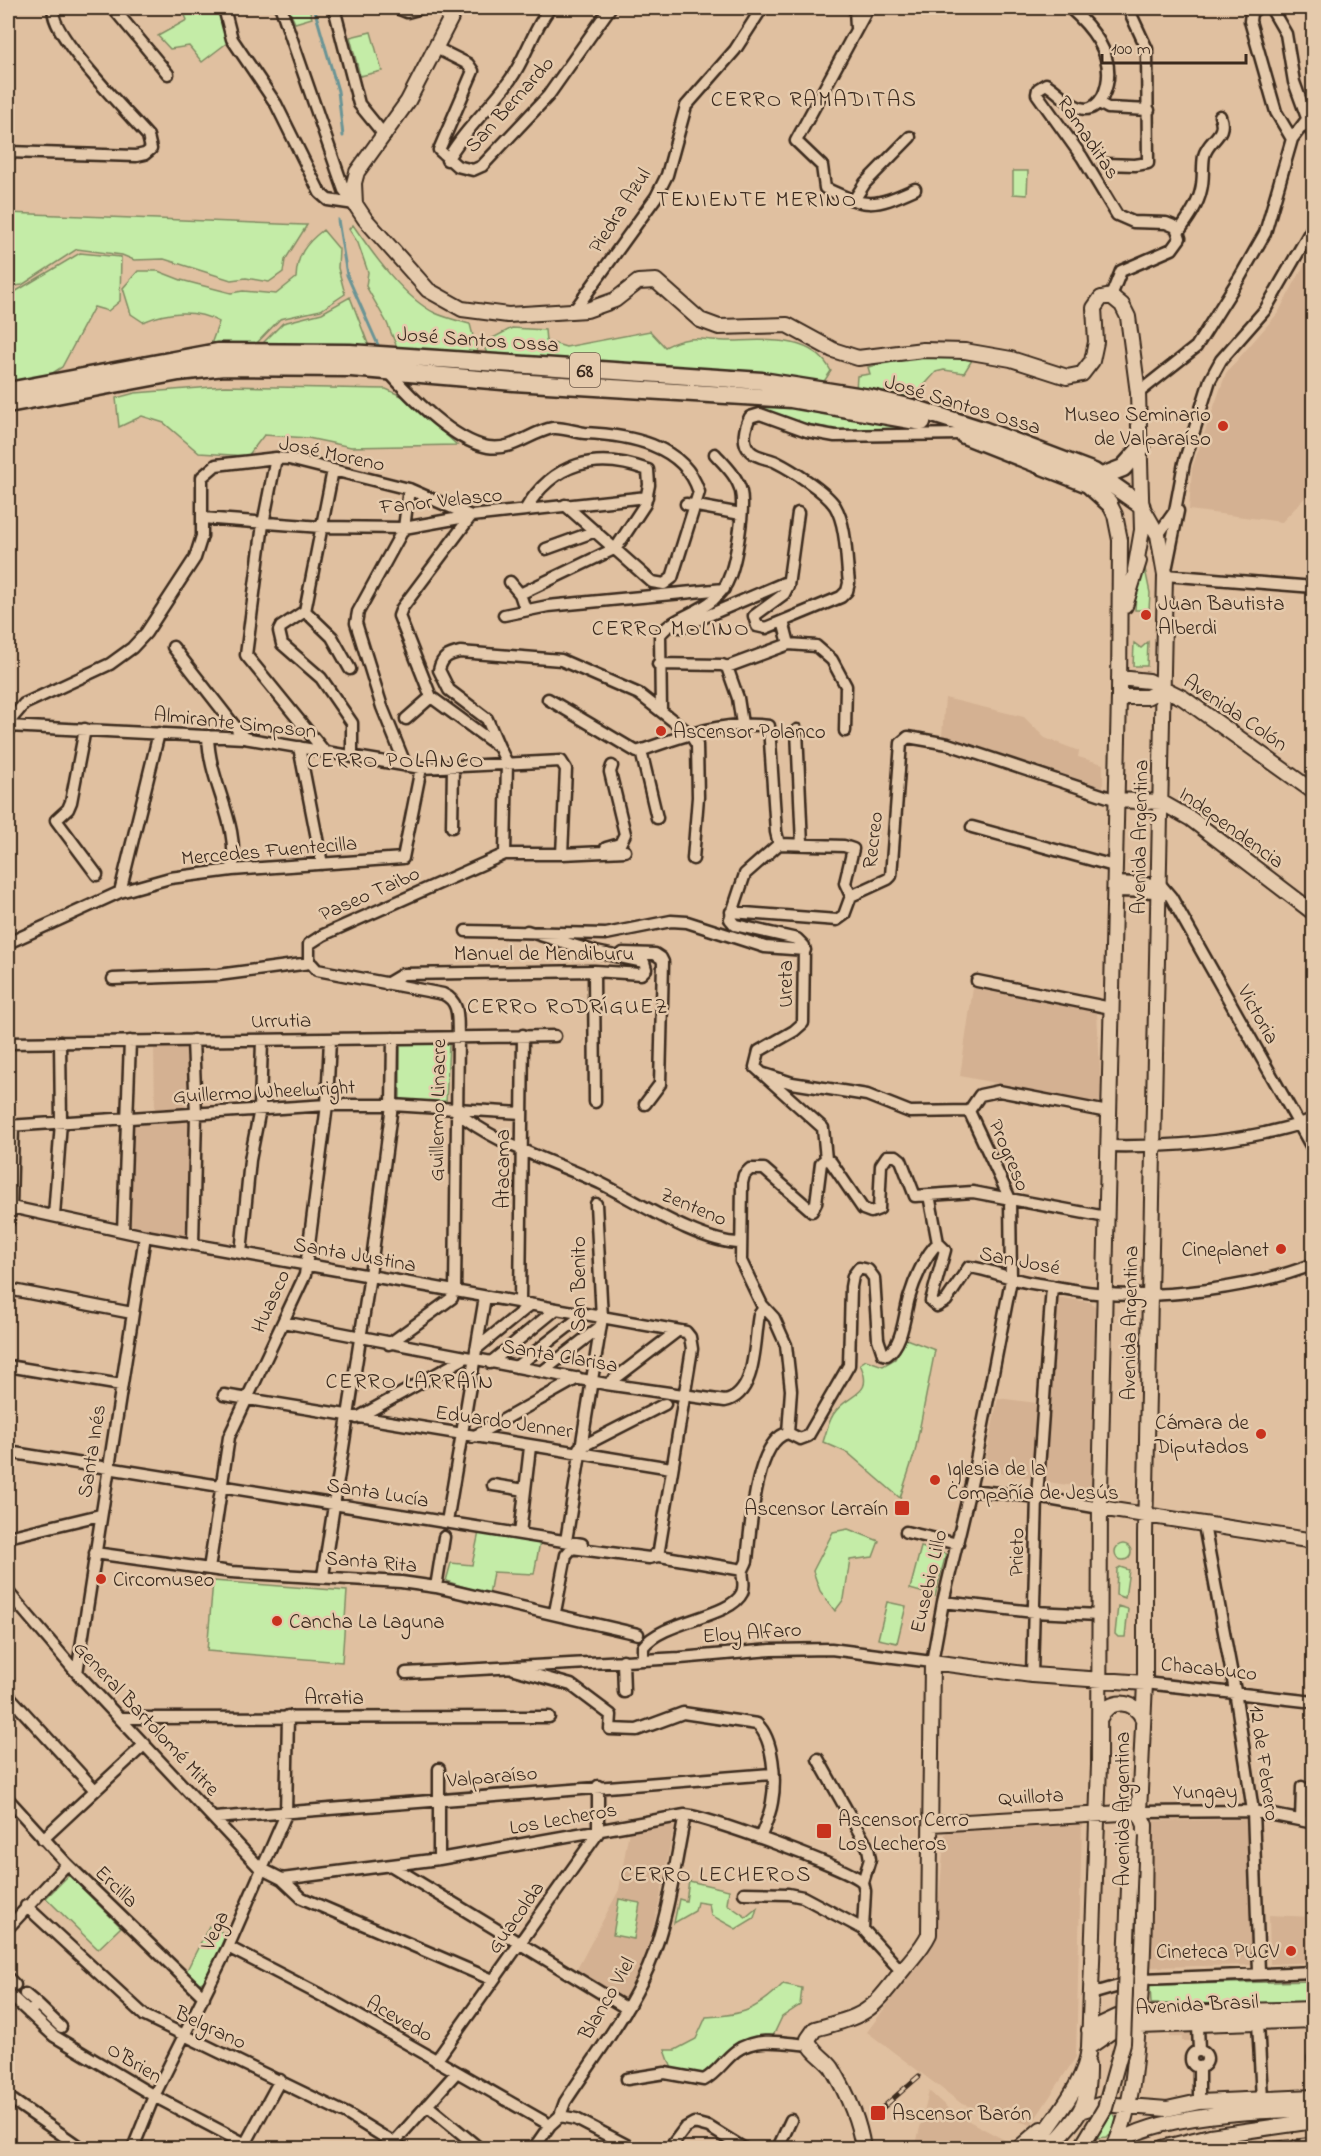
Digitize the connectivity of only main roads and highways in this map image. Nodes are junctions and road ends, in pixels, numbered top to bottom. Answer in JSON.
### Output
{"nodes":[{"id":1,"x":456,"y":8,"type":"edge"},
{"id":2,"x":8,"y":391,"type":"edge"},
{"id":3,"x":8,"y":404,"type":"edge"},
{"id":4,"x":1141,"y":448,"type":"junction"},
{"id":5,"x":1102,"y":476,"type":"junction"},
{"id":6,"x":1109,"y":503,"type":"joint"},
{"id":7,"x":1142,"y":505,"type":"junction"},
{"id":8,"x":1158,"y":535,"type":"junction"},
{"id":9,"x":1135,"y":570,"type":"junction"},
{"id":10,"x":1165,"y":575,"type":"junction"},
{"id":11,"x":1119,"y":646,"type":"junction"},
{"id":12,"x":1119,"y":678,"type":"junction"},
{"id":13,"x":1163,"y":689,"type":"junction"},
{"id":14,"x":1119,"y":697,"type":"junction"},
{"id":15,"x":1314,"y":792,"type":"edge"},
{"id":16,"x":1117,"y":800,"type":"junction"},
{"id":17,"x":1161,"y":802,"type":"junction"},
{"id":18,"x":1314,"y":899,"type":"edge"},
{"id":19,"x":1313,"y":913,"type":"edge"},
{"id":20,"x":1100,"y":1508,"type":"junction"},
{"id":21,"x":1146,"y":1516,"type":"junction"},
{"id":22,"x":1314,"y":1541,"type":"edge"},
{"id":23,"x":932,"y":1662,"type":"joint"},
{"id":24,"x":1100,"y":1680,"type":"junction"},
{"id":25,"x":1145,"y":1683,"type":"junction"},
{"id":26,"x":1100,"y":1718,"type":"junction"},
{"id":27,"x":1143,"y":1719,"type":"junction"},
{"id":28,"x":1139,"y":1812,"type":"junction"},
{"id":29,"x":1096,"y":1814,"type":"junction"},
{"id":30,"x":932,"y":1824,"type":"junction"},
{"id":31,"x":1314,"y":2009,"type":"edge"},
{"id":32,"x":1139,"y":2020,"type":"junction"},
{"id":33,"x":1314,"y":2020,"type":"edge"},
{"id":34,"x":1089,"y":2030,"type":"junction"},
{"id":35,"x":1088,"y":2053,"type":"junction"},
{"id":36,"x":1133,"y":2085,"type":"junction"},
{"id":37,"x":1314,"y":2097,"type":"edge"},
{"id":38,"x":1129,"y":2105,"type":"junction"},
{"id":39,"x":1150,"y":2109,"type":"junction"},
{"id":40,"x":1314,"y":2110,"type":"edge"},
{"id":41,"x":1082,"y":2112,"type":"junction"},
{"id":42,"x":1054,"y":2117,"type":"junction"},
{"id":43,"x":1314,"y":2121,"type":"edge"},
{"id":44,"x":1113,"y":2146,"type":"edge"},
{"id":45,"x":863,"y":2148,"type":"edge"},
{"id":46,"x":1019,"y":2148,"type":"edge"},
{"id":47,"x":1035,"y":2148,"type":"edge"},
{"id":48,"x":1050,"y":2148,"type":"edge"},
{"id":49,"x":1082,"y":2148,"type":"edge"},
{"id":50,"x":1162,"y":2148,"type":"edge"}],
"edges":[{"from":1,"to":4,"type":"main road"},
{"from":2,"to":5,"type":"highway","name":"José Santos Ossa","number":"68"},
{"from":3,"to":6,"type":"highway","name":"José Santos Ossa","number":"68"},
{"from":4,"to":5,"type":"highway"},
{"from":4,"to":7,"type":"main road"},
{"from":5,"to":7,"type":"highway","name":"José Santos Ossa","number":"68"},
{"from":6,"to":11,"type":"main road","name":"Avenida Argentina"},
{"from":7,"to":8,"type":"main road","name":"Avenida Argentina"},
{"from":7,"to":9,"type":"main road"},
{"from":8,"to":9,"type":"main road"},
{"from":8,"to":10,"type":"main road","name":"Avenida Argentina"},
{"from":9,"to":10,"type":"main road"},
{"from":9,"to":11,"type":"main road"},
{"from":10,"to":13,"type":"main road","name":"Avenida Argentina"},
{"from":11,"to":12,"type":"main road","name":"Avenida Argentina"},
{"from":12,"to":13,"type":"main road","name":"Avenida Colón"},
{"from":12,"to":14,"type":"main road","name":"Avenida Argentina"},
{"from":13,"to":14,"type":"main road","name":"Avenida Colón"},
{"from":13,"to":15,"type":"main road","name":"Avenida Colón"},
{"from":13,"to":17,"type":"main road","name":"Avenida Argentina"},
{"from":14,"to":16,"type":"main road","name":"Avenida Argentina"},
{"from":16,"to":17,"type":"main road","name":"Independencia"},
{"from":16,"to":20,"type":"main road","name":"Avenida Argentina"},
{"from":17,"to":19,"type":"main road","name":"Independencia"},
{"from":17,"to":21,"type":"main road","name":"Avenida Argentina"},
{"from":18,"to":19,"type":"main road"},
{"from":20,"to":21,"type":"main road"},
{"from":20,"to":24,"type":"main road","name":"Avenida Argentina"},
{"from":21,"to":22,"type":"main road"},
{"from":21,"to":25,"type":"main road","name":"Avenida Argentina"},
{"from":23,"to":24,"type":"main road","name":"Eloy Alfaro"},
{"from":23,"to":30,"type":"main road","name":"Eusebio Lillo"},
{"from":24,"to":25,"type":"main road","name":"Chacabuco"},
{"from":24,"to":26,"type":"main road","name":"Avenida Argentina"},
{"from":25,"to":27,"type":"main road","name":"Avenida Argentina"},
{"from":26,"to":27,"type":"main road"},
{"from":26,"to":29,"type":"main road","name":"Avenida Argentina"},
{"from":27,"to":28,"type":"main road","name":"Avenida Argentina"},
{"from":28,"to":29,"type":"main road","name":"Yungay"},
{"from":28,"to":32,"type":"main road","name":"Avenida Argentina"},
{"from":28,"to":49,"type":"main road","bridge":true},
{"from":29,"to":30,"type":"main road","name":"Quillota"},
{"from":29,"to":34,"type":"main road","name":"Avenida Argentina"},
{"from":30,"to":45,"type":"main road","name":"Eusebio Lillo"},
{"from":31,"to":32,"type":"main road","name":"Avenida Brasil"},
{"from":32,"to":33,"type":"main road","name":"Avenida Brasil"},
{"from":32,"to":34,"type":"main road","name":"Avenida Brasil"},
{"from":32,"to":35,"type":"main road","name":"Avenida Brasil"},
{"from":32,"to":36,"type":"main road","name":"Avenida Argentina"},
{"from":34,"to":35,"type":"main road","name":"Avenida Argentina"},
{"from":35,"to":41,"type":"main road"},
{"from":35,"to":42,"type":"main road","name":"Avenida Argentina"},
{"from":36,"to":38,"type":"main road","name":"Avenida Argentina"},
{"from":36,"to":39,"type":"main road"},
{"from":37,"to":39,"type":"main road"},
{"from":38,"to":39,"type":"main road"},
{"from":38,"to":41,"type":"main road"},
{"from":38,"to":44,"type":"main road","name":"Avenida Argentina"},
{"from":40,"to":44,"type":"main road"},
{"from":41,"to":48,"type":"main road"},
{"from":41,"to":49,"type":"main road"},
{"from":42,"to":46,"type":"main road"},
{"from":42,"to":47,"type":"main road"},
{"from":43,"to":50,"type":"main road"}]}
